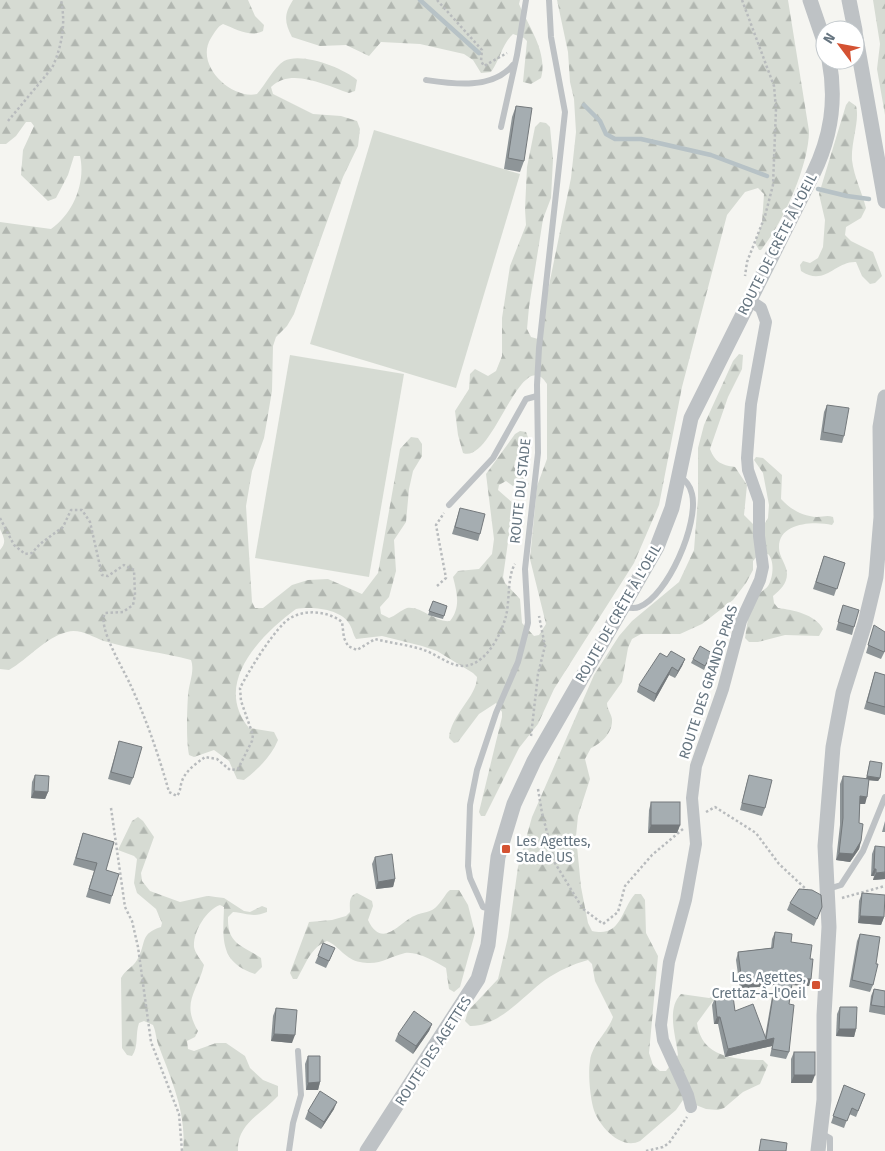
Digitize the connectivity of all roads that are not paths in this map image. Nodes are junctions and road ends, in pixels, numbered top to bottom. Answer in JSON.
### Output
{"nodes":[{"id":1,"x":526,"y":0,"type":"edge"},
{"id":2,"x":549,"y":0,"type":"edge"},
{"id":3,"x":810,"y":0,"type":"edge"},
{"id":4,"x":849,"y":0,"type":"edge"},
{"id":5,"x":817,"y":20,"type":"edge"},
{"id":6,"x":853,"y":20,"type":"edge"},
{"id":7,"x":515,"y":62,"type":"junction"},
{"id":8,"x":830,"y":70,"type":"edge"},
{"id":9,"x":862,"y":70,"type":"edge"},
{"id":10,"x":426,"y":80,"type":"dead end"},
{"id":11,"x":501,"y":127,"type":"dead end"},
{"id":12,"x":885,"y":201,"type":"edge"},
{"id":13,"x":751,"y":296,"type":"junction"},
{"id":14,"x":537,"y":396,"type":"junction"},
{"id":15,"x":885,"y":397,"type":"edge"},
{"id":16,"x":679,"y":476,"type":"junction"},
{"id":17,"x":449,"y":505,"type":"road end"},
{"id":18,"x":882,"y":555,"type":"edge"},
{"id":19,"x":623,"y":607,"type":"junction"},
{"id":20,"x":885,"y":797,"type":"edge"},
{"id":21,"x":823,"y":893,"type":"junction"},
{"id":22,"x":491,"y":909,"type":"junction"},
{"id":23,"x":488,"y":945,"type":"joint"},
{"id":24,"x":298,"y":1051,"type":"dead end"},
{"id":25,"x":691,"y":1107,"type":"road end"},
{"id":26,"x":821,"y":1133,"type":"junction"},
{"id":27,"x":289,"y":1151,"type":"edge"},
{"id":28,"x":367,"y":1151,"type":"edge"},
{"id":29,"x":818,"y":1151,"type":"edge"},
{"id":30,"x":830,"y":1151,"type":"edge"}],
"edges":[{"from":1,"to":7,"type":"lane"},
{"from":2,"to":14,"type":"lane","name":"ROUTE DU STADE"},
{"from":3,"to":5,"type":"street"},
{"from":4,"to":6,"type":"street"},
{"from":7,"to":10,"type":"lane"},
{"from":7,"to":11,"type":"lane"},
{"from":8,"to":13,"type":"street","name":"ROUTE DE CRÊTE À L'OEIL"},
{"from":9,"to":12,"type":"street"},
{"from":13,"to":16,"type":"street","name":"ROUTE DE CRÊTE À L'OEIL"},
{"from":13,"to":25,"type":"street","name":"ROUTE DES GRANDS PRAS"},
{"from":14,"to":17,"type":"lane"},
{"from":14,"to":22,"type":"lane","name":"ROUTE DU STADE"},
{"from":15,"to":18,"type":"street"},
{"from":16,"to":19,"type":"street","name":"ROUTE DE CRÊTE À L'OEIL"},
{"from":16,"to":19,"type":"lane"},
{"from":18,"to":21,"type":"street"},
{"from":19,"to":22,"type":"street","name":"ROUTE DE CRÊTE À L'OEIL"},
{"from":20,"to":21,"type":"lane"},
{"from":21,"to":26,"type":"street"},
{"from":22,"to":23,"type":"street","name":"ROUTE DE CRÊTE À L'OEIL"},
{"from":23,"to":28,"type":"street","name":"ROUTE DES AGETTES"},
{"from":24,"to":27,"type":"lane"},
{"from":26,"to":29,"type":"street"},
{"from":26,"to":30,"type":"lane"}]}
